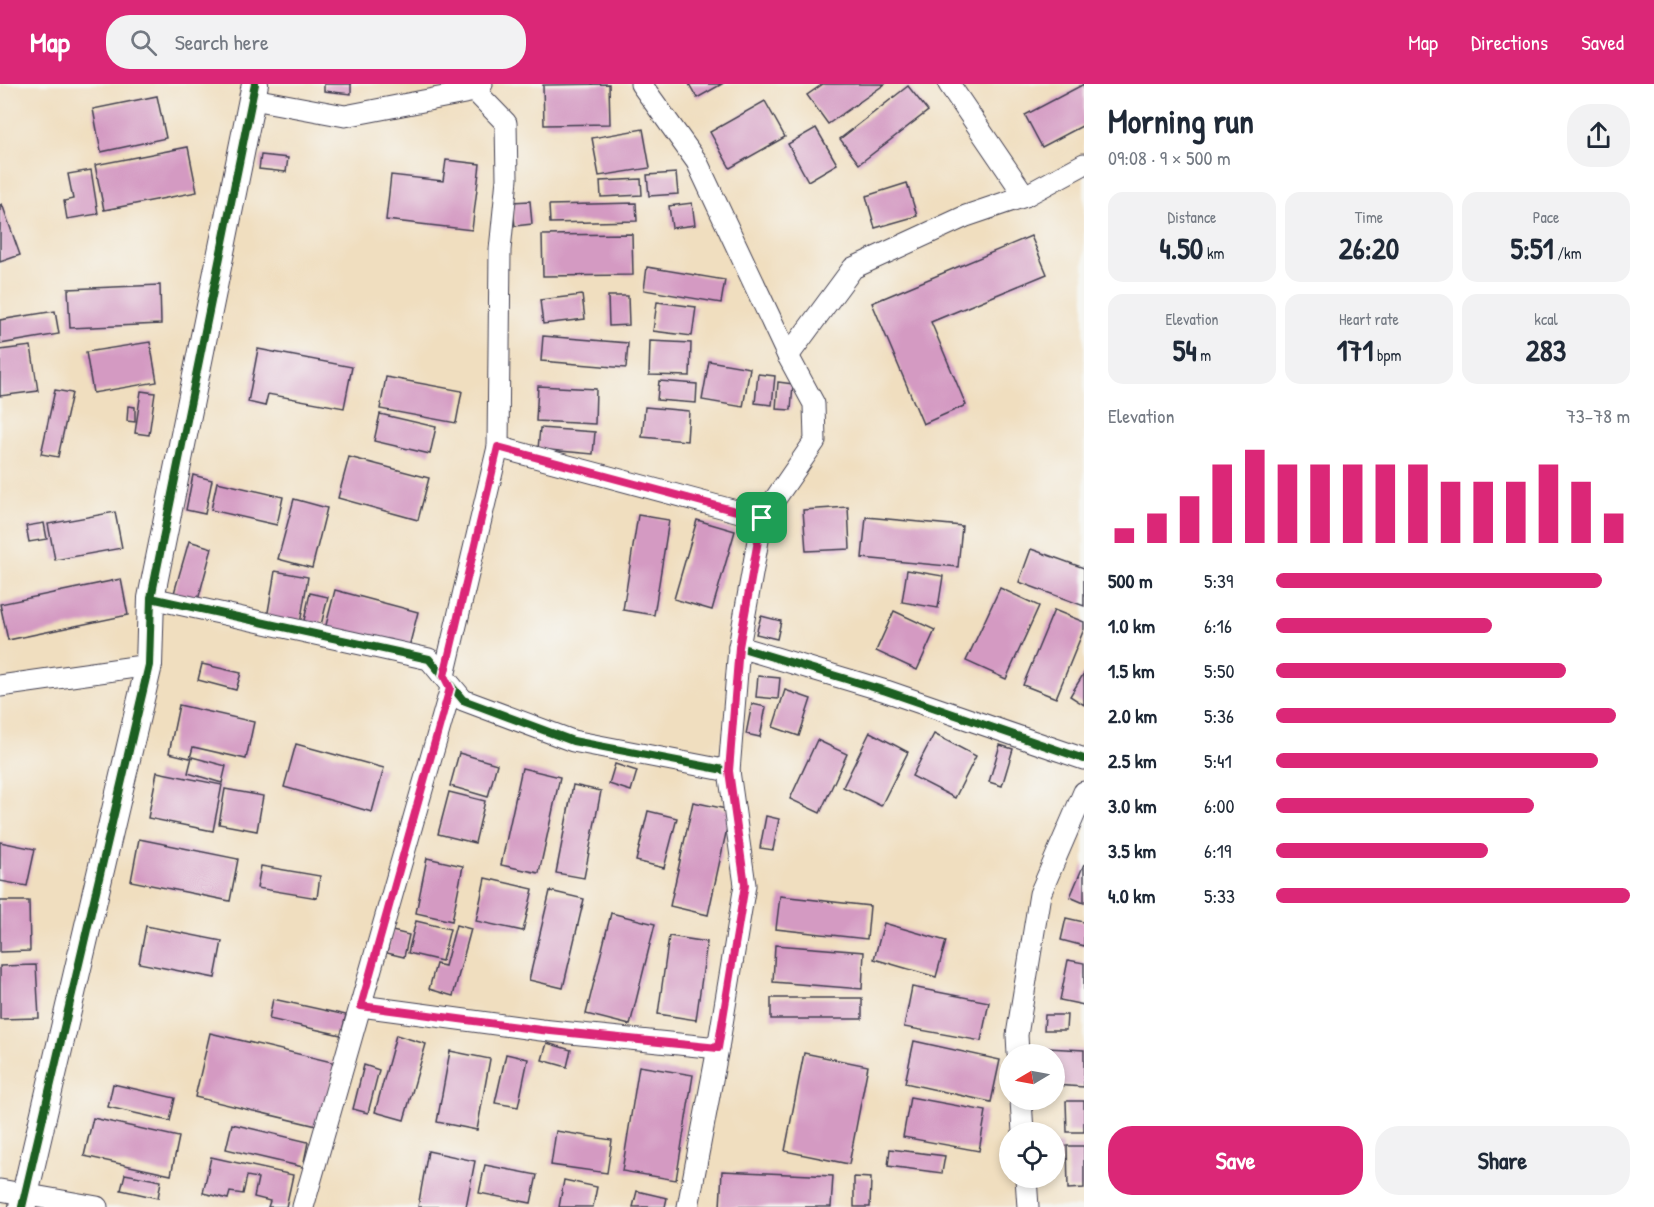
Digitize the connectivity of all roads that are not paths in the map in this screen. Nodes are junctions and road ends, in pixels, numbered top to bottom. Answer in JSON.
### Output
{"nodes":[{"id":1,"x":640,"y":84,"type":"edge"},
{"id":2,"x":949,"y":84,"type":"edge"},
{"id":3,"x":479,"y":88,"type":"edge"},
{"id":4,"x":254,"y":91,"type":"edge"},
{"id":5,"x":1084,"y":164,"type":"edge"},
{"id":6,"x":1025,"y":196,"type":"junction"},
{"id":7,"x":788,"y":356,"type":"junction"},
{"id":8,"x":498,"y":447,"type":"junction"},
{"id":9,"x":762,"y":518,"type":"junction"},
{"id":10,"x":151,"y":598,"type":"junction"},
{"id":11,"x":739,"y":647,"type":"junction"},
{"id":12,"x":149,"y":665,"type":"junction"},
{"id":13,"x":447,"y":682,"type":"junction"},
{"id":14,"x":0,"y":686,"type":"edge"},
{"id":15,"x":1084,"y":759,"type":"edge"},
{"id":16,"x":729,"y":771,"type":"junction"},
{"id":17,"x":1084,"y":792,"type":"edge"},
{"id":18,"x":361,"y":1006,"type":"junction"},
{"id":19,"x":1017,"y":1044,"type":"edge"},
{"id":20,"x":718,"y":1048,"type":"junction"},
{"id":21,"x":1027,"y":1188,"type":"edge"},
{"id":22,"x":16,"y":1197,"type":"edge"},
{"id":23,"x":97,"y":1207,"type":"edge"},
{"id":24,"x":303,"y":1207,"type":"edge"},
{"id":25,"x":688,"y":1207,"type":"edge"},
{"id":26,"x":1028,"y":1207,"type":"edge"}],
"edges":[{"from":1,"to":7,"type":"street"},
{"from":2,"to":6,"type":"street"},
{"from":3,"to":4,"type":"street"},
{"from":3,"to":8,"type":"street"},
{"from":4,"to":10,"type":"street"},
{"from":5,"to":6,"type":"street"},
{"from":6,"to":7,"type":"street"},
{"from":7,"to":9,"type":"street"},
{"from":8,"to":9,"type":"street"},
{"from":8,"to":13,"type":"street"},
{"from":9,"to":11,"type":"street"},
{"from":10,"to":12,"type":"street"},
{"from":10,"to":13,"type":"street"},
{"from":11,"to":15,"type":"street"},
{"from":11,"to":16,"type":"street"},
{"from":12,"to":14,"type":"street"},
{"from":12,"to":22,"type":"street"},
{"from":13,"to":16,"type":"street"},
{"from":13,"to":18,"type":"street"},
{"from":16,"to":20,"type":"street"},
{"from":17,"to":19,"type":"street"},
{"from":18,"to":20,"type":"street"},
{"from":18,"to":24,"type":"street"},
{"from":20,"to":25,"type":"street"},
{"from":21,"to":26,"type":"street"},
{"from":22,"to":23,"type":"street"}]}
